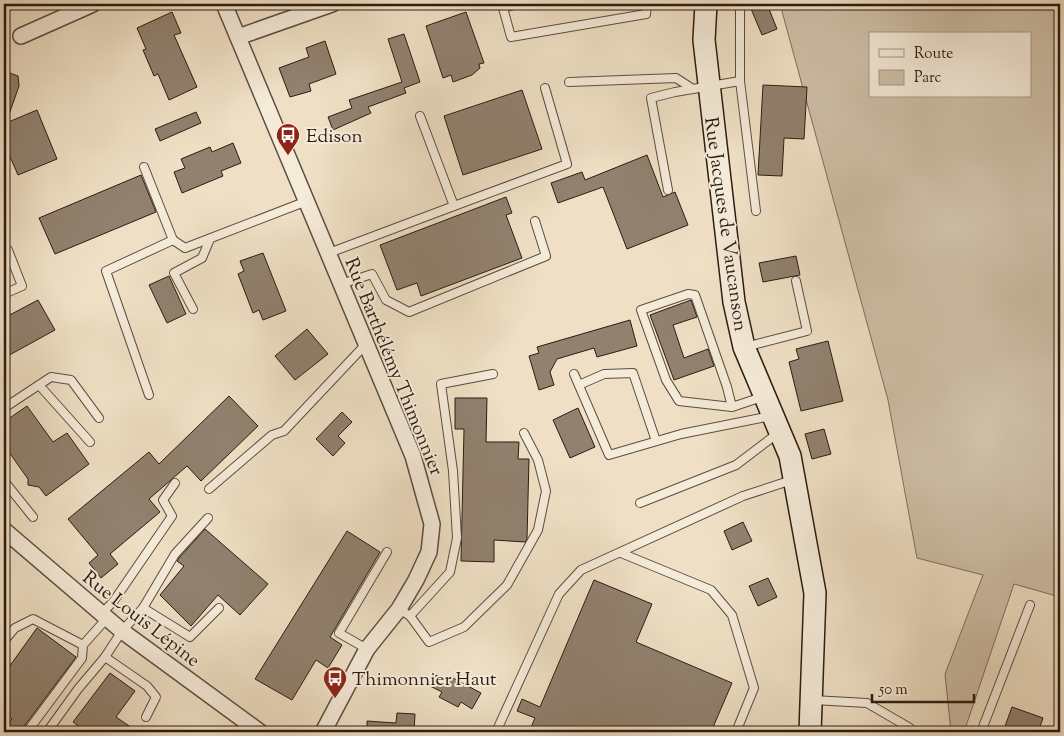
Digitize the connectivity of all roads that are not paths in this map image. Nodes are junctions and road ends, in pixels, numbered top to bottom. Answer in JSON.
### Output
{"nodes":[{"id":1,"x":93,"y":4,"type":"edge"},
{"id":2,"x":224,"y":4,"type":"edge"},
{"id":3,"x":332,"y":4,"type":"edge"},
{"id":4,"x":517,"y":4,"type":"edge"},
{"id":5,"x":647,"y":4,"type":"edge"},
{"id":6,"x":706,"y":4,"type":"edge"},
{"id":7,"x":740,"y":4,"type":"edge"},
{"id":8,"x":501,"y":6,"type":"edge"},
{"id":9,"x":21,"y":36,"type":"dead end"},
{"id":10,"x":238,"y":37,"type":"junction"},
{"id":11,"x":740,"y":81,"type":"junction"},
{"id":12,"x":570,"y":82,"type":"dead end"},
{"id":13,"x":545,"y":88,"type":"dead end"},
{"id":14,"x":701,"y":88,"type":"junction"},
{"id":15,"x":420,"y":116,"type":"dead end"},
{"id":16,"x":144,"y":167,"type":"dead end"},
{"id":17,"x":668,"y":190,"type":"dead end"},
{"id":18,"x":306,"y":201,"type":"junction"},
{"id":19,"x":454,"y":206,"type":"junction"},
{"id":20,"x":756,"y":212,"type":"dead end"},
{"id":21,"x":535,"y":221,"type":"dead end"},
{"id":22,"x":210,"y":239,"type":"junction"},
{"id":23,"x":173,"y":240,"type":"junction"},
{"id":24,"x":4,"y":252,"type":"edge"},
{"id":25,"x":328,"y":253,"type":"junction"},
{"id":26,"x":796,"y":281,"type":"dead end"},
{"id":27,"x":341,"y":284,"type":"junction"},
{"id":28,"x":4,"y":294,"type":"edge"},
{"id":29,"x":193,"y":309,"type":"dead end"},
{"id":30,"x":366,"y":343,"type":"junction"},
{"id":31,"x":744,"y":347,"type":"junction"},
{"id":32,"x":493,"y":374,"type":"dead end"},
{"id":33,"x":574,"y":374,"type":"dead end"},
{"id":34,"x":39,"y":384,"type":"junction"},
{"id":35,"x":579,"y":385,"type":"junction"},
{"id":36,"x":149,"y":395,"type":"dead end"},
{"id":37,"x":732,"y":407,"type":"junction"},
{"id":38,"x":4,"y":408,"type":"edge"},
{"id":39,"x":772,"y":415,"type":"junction"},
{"id":40,"x":99,"y":418,"type":"dead end"},
{"id":41,"x":524,"y":433,"type":"dead end"},
{"id":42,"x":656,"y":441,"type":"junction"},
{"id":43,"x":90,"y":442,"type":"dead end"},
{"id":44,"x":794,"y":480,"type":"junction"},
{"id":45,"x":175,"y":483,"type":"dead end"},
{"id":46,"x":5,"y":487,"type":"edge"},
{"id":47,"x":209,"y":488,"type":"dead end"},
{"id":48,"x":640,"y":503,"type":"dead end"},
{"id":49,"x":33,"y":517,"type":"dead end"},
{"id":50,"x":208,"y":518,"type":"dead end"},
{"id":51,"x":4,"y":530,"type":"edge"},
{"id":52,"x":387,"y":552,"type":"dead end"},
{"id":53,"x":621,"y":553,"type":"junction"},
{"id":54,"x":1030,"y":605,"type":"dead end"},
{"id":55,"x":143,"y":608,"type":"junction"},
{"id":56,"x":219,"y":608,"type":"dead end"},
{"id":57,"x":404,"y":612,"type":"junction"},
{"id":58,"x":104,"y":615,"type":"junction"},
{"id":59,"x":122,"y":631,"type":"junction"},
{"id":60,"x":4,"y":640,"type":"edge"},
{"id":61,"x":83,"y":645,"type":"junction"},
{"id":62,"x":367,"y":649,"type":"junction"},
{"id":63,"x":104,"y":657,"type":"junction"},
{"id":64,"x":811,"y":700,"type":"junction"},
{"id":65,"x":146,"y":717,"type":"dead end"},
{"id":66,"x":49,"y":729,"type":"edge"},
{"id":67,"x":27,"y":732,"type":"edge"},
{"id":68,"x":59,"y":732,"type":"edge"},
{"id":69,"x":260,"y":732,"type":"edge"},
{"id":70,"x":323,"y":732,"type":"edge"},
{"id":71,"x":496,"y":732,"type":"edge"},
{"id":72,"x":736,"y":732,"type":"edge"},
{"id":73,"x":810,"y":732,"type":"edge"},
{"id":74,"x":909,"y":732,"type":"edge"},
{"id":75,"x":981,"y":732,"type":"edge"}],
"edges":[{"from":1,"to":9,"type":"street"},
{"from":2,"to":10,"type":"street","name":"Rue Barthélémy Thimonnier"},
{"from":3,"to":10,"type":"street"},
{"from":4,"to":8,"type":"lane"},
{"from":5,"to":8,"type":"lane"},
{"from":6,"to":14,"type":"street","name":"Rue Jacques de Vaucanson"},
{"from":7,"to":11,"type":"lane"},
{"from":10,"to":18,"type":"street","name":"Rue Barthélémy Thimonnier"},
{"from":11,"to":14,"type":"lane"},
{"from":11,"to":20,"type":"lane"},
{"from":12,"to":14,"type":"lane"},
{"from":13,"to":19,"type":"lane"},
{"from":14,"to":17,"type":"lane"},
{"from":14,"to":31,"type":"street","name":"Rue Jacques de Vaucanson"},
{"from":15,"to":19,"type":"lane"},
{"from":16,"to":23,"type":"lane"},
{"from":18,"to":22,"type":"lane"},
{"from":18,"to":25,"type":"street","name":"Rue Barthélémy Thimonnier"},
{"from":19,"to":25,"type":"lane"},
{"from":21,"to":27,"type":"lane"},
{"from":22,"to":23,"type":"lane"},
{"from":22,"to":29,"type":"lane"},
{"from":23,"to":36,"type":"lane"},
{"from":24,"to":28,"type":"lane"},
{"from":25,"to":27,"type":"street","name":"Rue Barthélémy Thimonnier"},
{"from":26,"to":31,"type":"lane"},
{"from":27,"to":30,"type":"street","name":"Rue Barthélémy Thimonnier"},
{"from":30,"to":47,"type":"lane"},
{"from":30,"to":57,"type":"street","name":"Rue Barthélémy Thimonnier"},
{"from":31,"to":39,"type":"street","name":"Rue Jacques de Vaucanson"},
{"from":32,"to":57,"type":"lane"},
{"from":33,"to":35,"type":"lane"},
{"from":34,"to":38,"type":"lane"},
{"from":34,"to":40,"type":"lane"},
{"from":34,"to":43,"type":"lane"},
{"from":35,"to":42,"type":"lane"},
{"from":35,"to":42,"type":"lane"},
{"from":37,"to":37,"type":"lane"},
{"from":37,"to":39,"type":"lane"},
{"from":39,"to":42,"type":"lane"},
{"from":39,"to":44,"type":"street","name":"Rue Jacques de Vaucanson"},
{"from":39,"to":48,"type":"lane"},
{"from":41,"to":57,"type":"lane"},
{"from":44,"to":53,"type":"lane"},
{"from":44,"to":64,"type":"street","name":"Rue Jacques de Vaucanson"},
{"from":45,"to":58,"type":"lane"},
{"from":46,"to":49,"type":"lane"},
{"from":50,"to":55,"type":"lane"},
{"from":51,"to":58,"type":"street","name":"Rue Louis Lépine"},
{"from":52,"to":62,"type":"lane"},
{"from":53,"to":71,"type":"lane"},
{"from":53,"to":72,"type":"lane"},
{"from":54,"to":75,"type":"lane"},
{"from":55,"to":56,"type":"lane"},
{"from":55,"to":59,"type":"lane"},
{"from":57,"to":62,"type":"street","name":"Rue Barthélémy Thimonnier"},
{"from":58,"to":59,"type":"street","name":"Rue Louis Lépine"},
{"from":58,"to":61,"type":"lane"},
{"from":59,"to":63,"type":"lane"},
{"from":59,"to":69,"type":"street","name":"Rue Louis Lépine"},
{"from":60,"to":61,"type":"lane"},
{"from":61,"to":67,"type":"lane"},
{"from":62,"to":70,"type":"street","name":"Rue Barthélémy Thimonnier"},
{"from":63,"to":65,"type":"lane"},
{"from":63,"to":66,"type":"lane"},
{"from":64,"to":73,"type":"street","name":"Rue Jacques de Vaucanson"},
{"from":64,"to":74,"type":"lane"},
{"from":66,"to":68,"type":"lane"}]}
